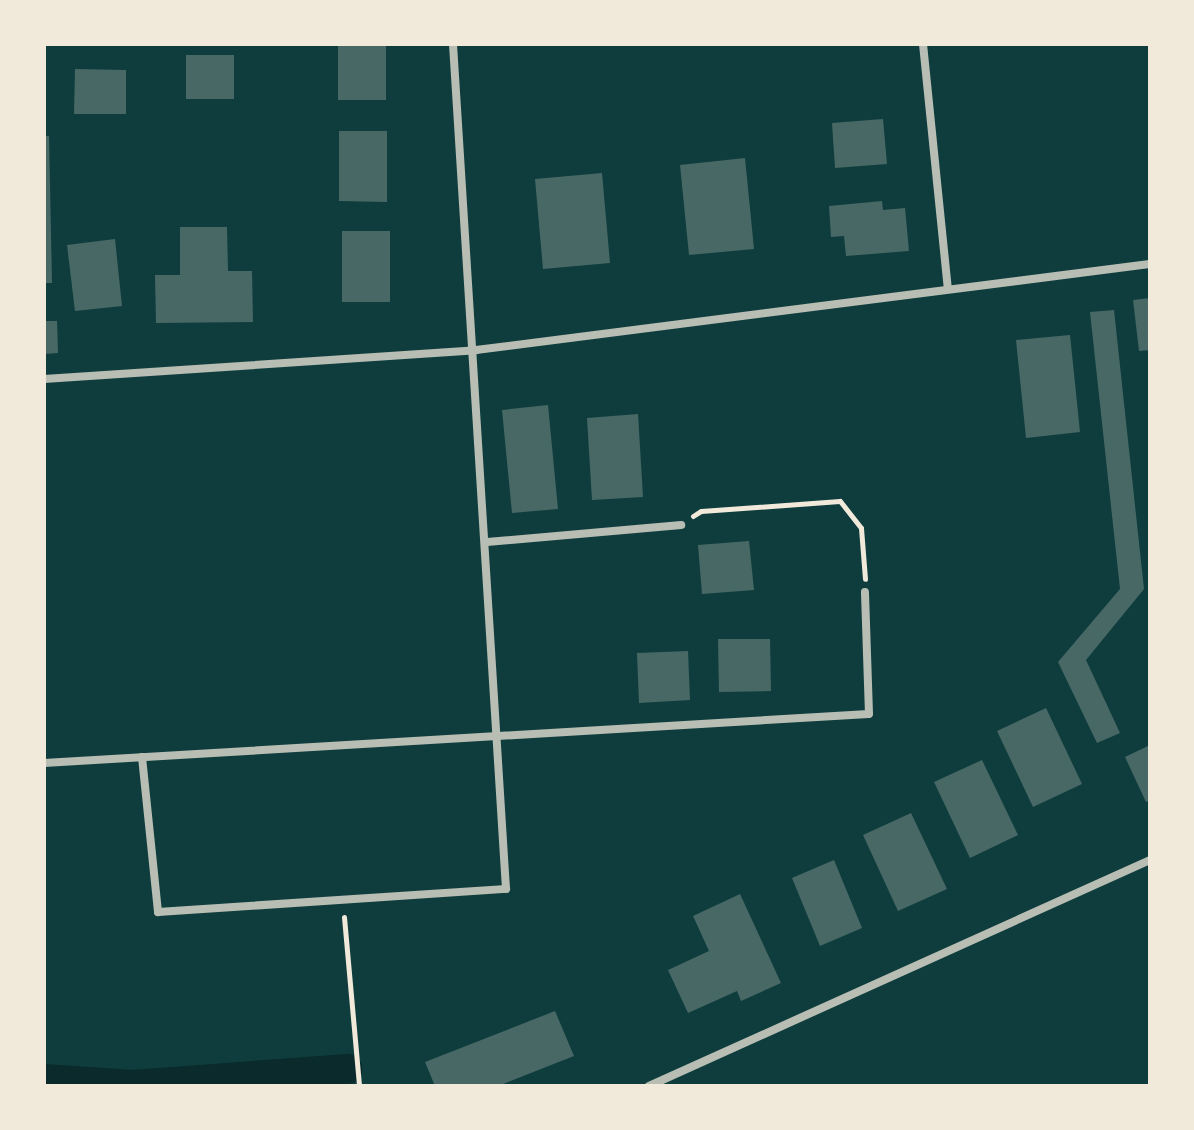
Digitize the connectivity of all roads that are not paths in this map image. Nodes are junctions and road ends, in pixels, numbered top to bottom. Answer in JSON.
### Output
{"nodes":[{"id":1,"x":453,"y":44,"type":"edge"},
{"id":2,"x":923,"y":44,"type":"edge"},
{"id":3,"x":1150,"y":264,"type":"edge"},
{"id":4,"x":948,"y":289,"type":"junction"},
{"id":5,"x":476,"y":350,"type":"junction"},
{"id":6,"x":44,"y":379,"type":"edge"},
{"id":7,"x":681,"y":525,"type":"road end"},
{"id":8,"x":487,"y":542,"type":"junction"},
{"id":9,"x":865,"y":592,"type":"road end"},
{"id":10,"x":497,"y":736,"type":"junction"},
{"id":11,"x":142,"y":757,"type":"junction"},
{"id":12,"x":44,"y":763,"type":"edge"},
{"id":13,"x":1150,"y":860,"type":"edge"},
{"id":14,"x":649,"y":1086,"type":"edge"}],
"edges":[{"from":1,"to":5,"type":"street"},
{"from":2,"to":4,"type":"street"},
{"from":3,"to":4,"type":"street"},
{"from":4,"to":5,"type":"street"},
{"from":5,"to":6,"type":"street"},
{"from":5,"to":8,"type":"street"},
{"from":7,"to":8,"type":"street"},
{"from":8,"to":10,"type":"street"},
{"from":9,"to":10,"type":"street"},
{"from":10,"to":11,"type":"street"},
{"from":10,"to":11,"type":"street"},
{"from":11,"to":12,"type":"street"},
{"from":13,"to":14,"type":"street"}]}
